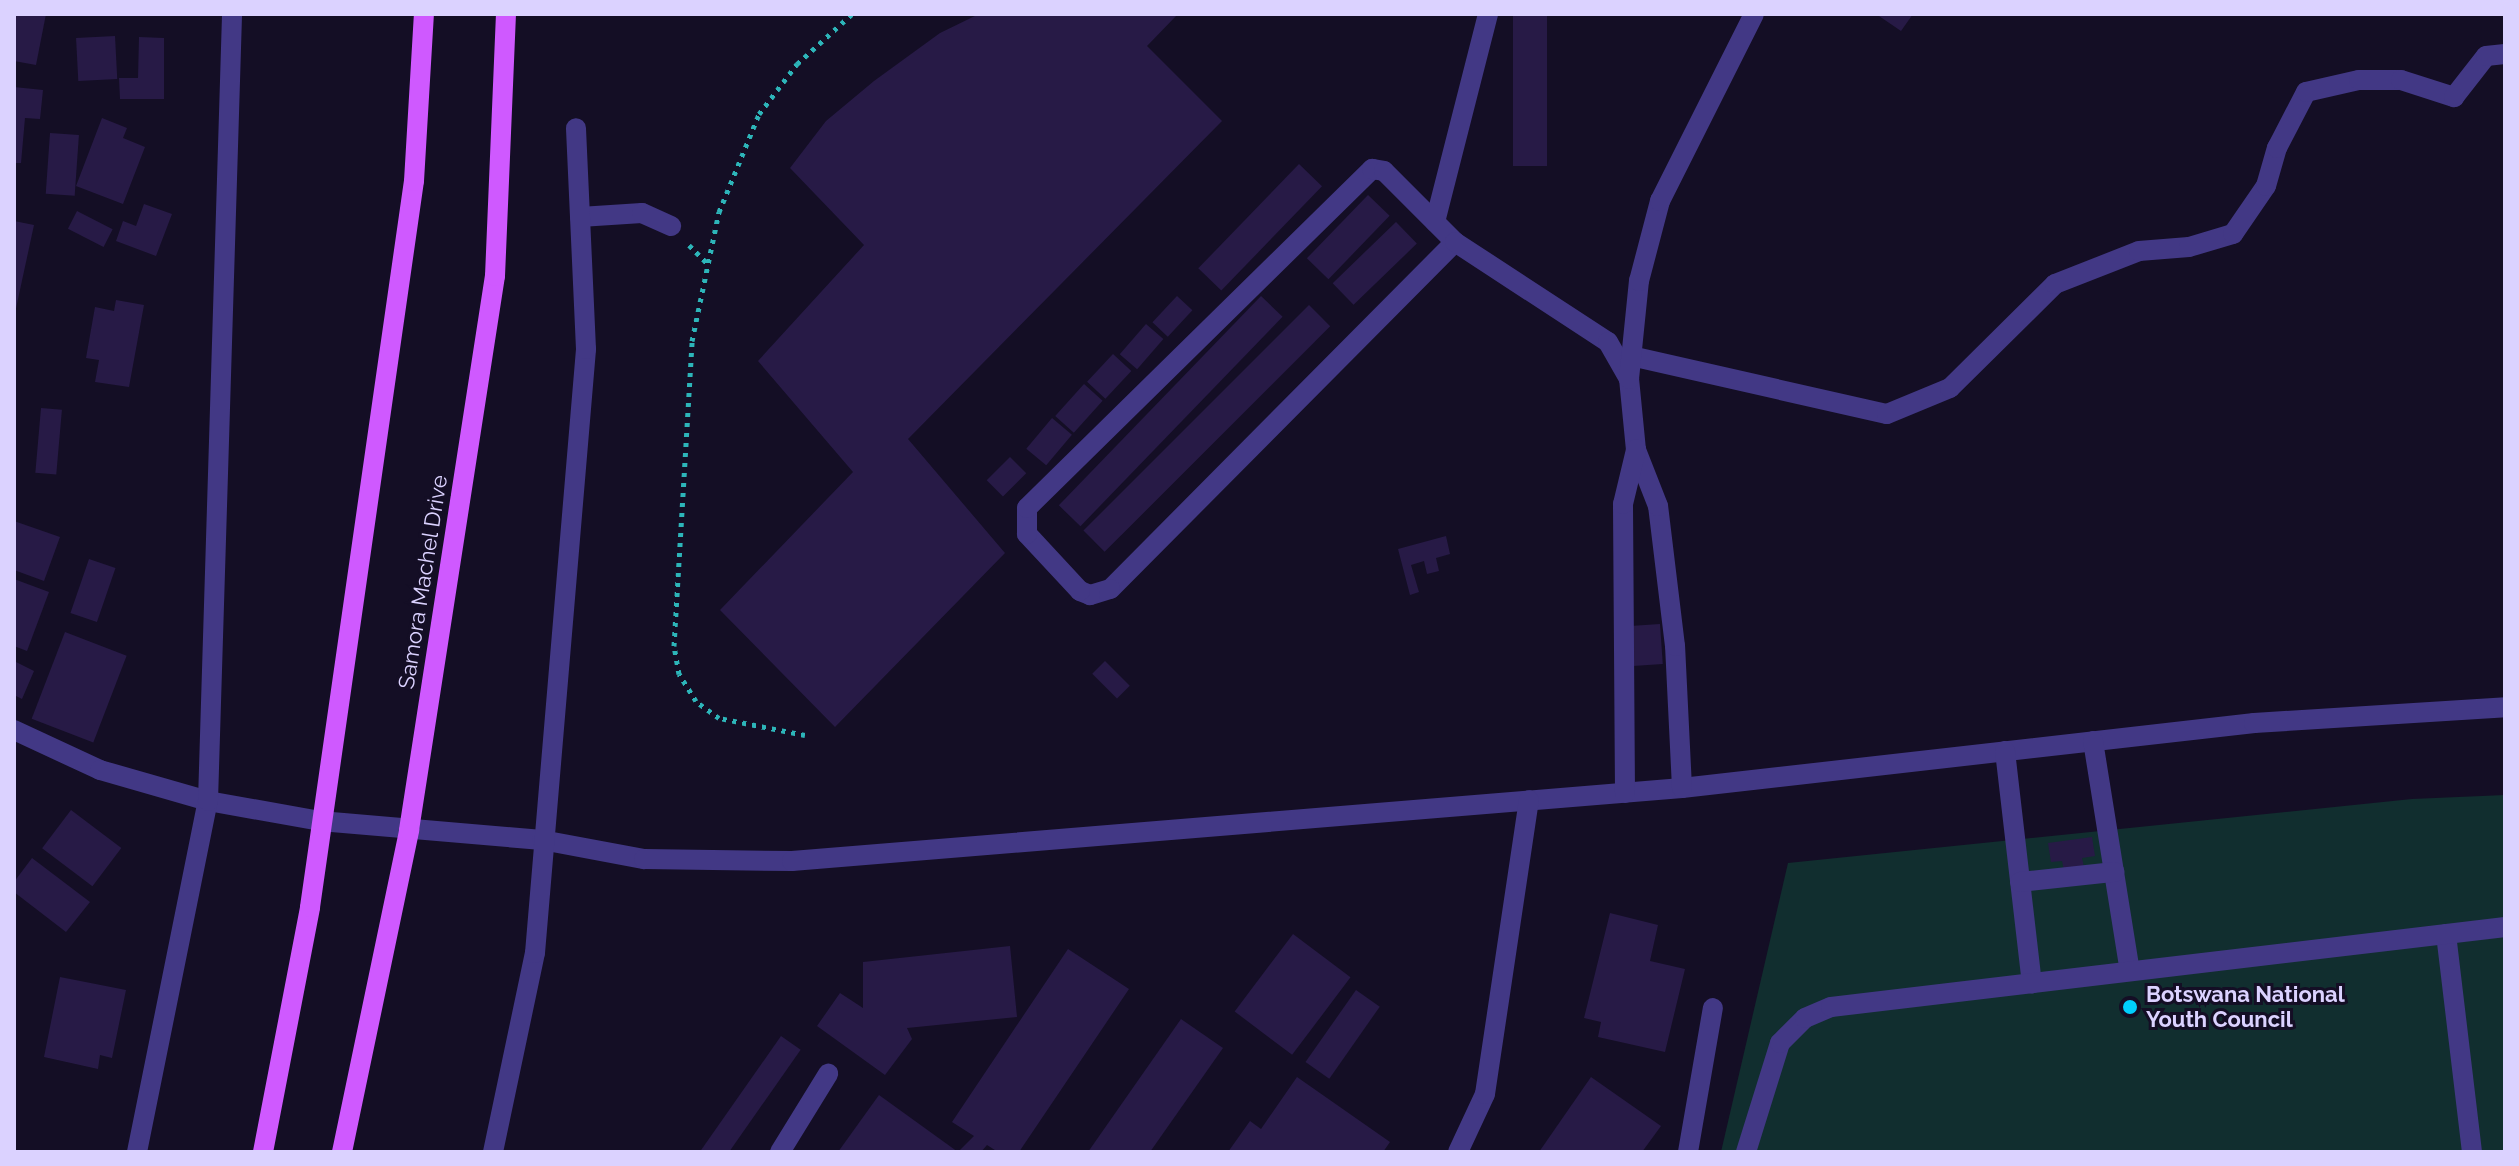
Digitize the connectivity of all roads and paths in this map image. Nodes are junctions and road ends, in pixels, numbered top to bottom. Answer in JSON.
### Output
{"nodes":[{"id":1,"x":232,"y":14,"type":"edge"},
{"id":2,"x":424,"y":14,"type":"edge"},
{"id":3,"x":506,"y":14,"type":"edge"},
{"id":4,"x":852,"y":14,"type":"edge"},
{"id":5,"x":1488,"y":14,"type":"edge"},
{"id":6,"x":1754,"y":14,"type":"edge"},
{"id":7,"x":2505,"y":54,"type":"edge"},
{"id":8,"x":576,"y":128,"type":"dead end"},
{"id":9,"x":580,"y":217,"type":"junction"},
{"id":10,"x":1435,"y":222,"type":"junction"},
{"id":11,"x":671,"y":226,"type":"dead end"},
{"id":12,"x":1455,"y":242,"type":"junction"},
{"id":13,"x":1631,"y":356,"type":"junction"},
{"id":14,"x":1629,"y":379,"type":"junction"},
{"id":15,"x":1636,"y":450,"type":"junction"},
{"id":16,"x":2505,"y":707,"type":"edge"},
{"id":17,"x":14,"y":730,"type":"edge"},
{"id":18,"x":805,"y":735,"type":"dead end"},
{"id":19,"x":2093,"y":741,"type":"junction"},
{"id":20,"x":2005,"y":751,"type":"junction"},
{"id":21,"x":1682,"y":788,"type":"junction"},
{"id":22,"x":1625,"y":793,"type":"junction"},
{"id":23,"x":1529,"y":800,"type":"junction"},
{"id":24,"x":208,"y":801,"type":"junction"},
{"id":25,"x":320,"y":821,"type":"junction"},
{"id":26,"x":409,"y":830,"type":"junction"},
{"id":27,"x":542,"y":840,"type":"junction"},
{"id":28,"x":2114,"y":872,"type":"junction"},
{"id":29,"x":2020,"y":882,"type":"junction"},
{"id":30,"x":2505,"y":927,"type":"edge"},
{"id":31,"x":2446,"y":934,"type":"junction"},
{"id":32,"x":2130,"y":971,"type":"junction"},
{"id":33,"x":2032,"y":983,"type":"junction"},
{"id":34,"x":1713,"y":1008,"type":"dead end"},
{"id":35,"x":828,"y":1074,"type":"dead end"},
{"id":36,"x":137,"y":1152,"type":"edge"},
{"id":37,"x":263,"y":1152,"type":"edge"},
{"id":38,"x":342,"y":1152,"type":"edge"},
{"id":39,"x":493,"y":1152,"type":"edge"},
{"id":40,"x":780,"y":1152,"type":"edge"},
{"id":41,"x":1458,"y":1152,"type":"edge"},
{"id":42,"x":1688,"y":1152,"type":"edge"},
{"id":43,"x":1746,"y":1152,"type":"edge"},
{"id":44,"x":2472,"y":1152,"type":"edge"}],
"edges":[{"from":1,"to":24,"type":"street"},
{"from":2,"to":25,"type":"main road"},
{"from":3,"to":26,"type":"main road","name":"Samora Machel Drive"},
{"from":4,"to":18,"type":"path"},
{"from":5,"to":10,"type":"street"},
{"from":6,"to":13,"type":"street"},
{"from":7,"to":13,"type":"street"},
{"from":8,"to":9,"type":"street"},
{"from":9,"to":11,"type":"street"},
{"from":9,"to":27,"type":"street"},
{"from":10,"to":12,"type":"street"},
{"from":10,"to":12,"type":"street"},
{"from":12,"to":14,"type":"street"},
{"from":13,"to":14,"type":"street"},
{"from":14,"to":15,"type":"street"},
{"from":15,"to":21,"type":"street"},
{"from":15,"to":22,"type":"street"},
{"from":16,"to":19,"type":"street"},
{"from":17,"to":24,"type":"street"},
{"from":19,"to":20,"type":"street"},
{"from":19,"to":28,"type":"street"},
{"from":20,"to":21,"type":"street"},
{"from":20,"to":29,"type":"street"},
{"from":21,"to":22,"type":"street"},
{"from":22,"to":23,"type":"street"},
{"from":23,"to":27,"type":"street"},
{"from":23,"to":41,"type":"street"},
{"from":24,"to":25,"type":"street"},
{"from":24,"to":36,"type":"street"},
{"from":25,"to":26,"type":"street"},
{"from":25,"to":37,"type":"main road"},
{"from":26,"to":27,"type":"street"},
{"from":26,"to":38,"type":"main road","name":"Samora Machel Drive"},
{"from":27,"to":39,"type":"street"},
{"from":28,"to":29,"type":"street"},
{"from":28,"to":32,"type":"street"},
{"from":29,"to":33,"type":"street"},
{"from":30,"to":31,"type":"street"},
{"from":31,"to":32,"type":"street"},
{"from":31,"to":44,"type":"street"},
{"from":32,"to":33,"type":"street"},
{"from":33,"to":43,"type":"street"},
{"from":34,"to":42,"type":"street"},
{"from":35,"to":40,"type":"street"}]}
